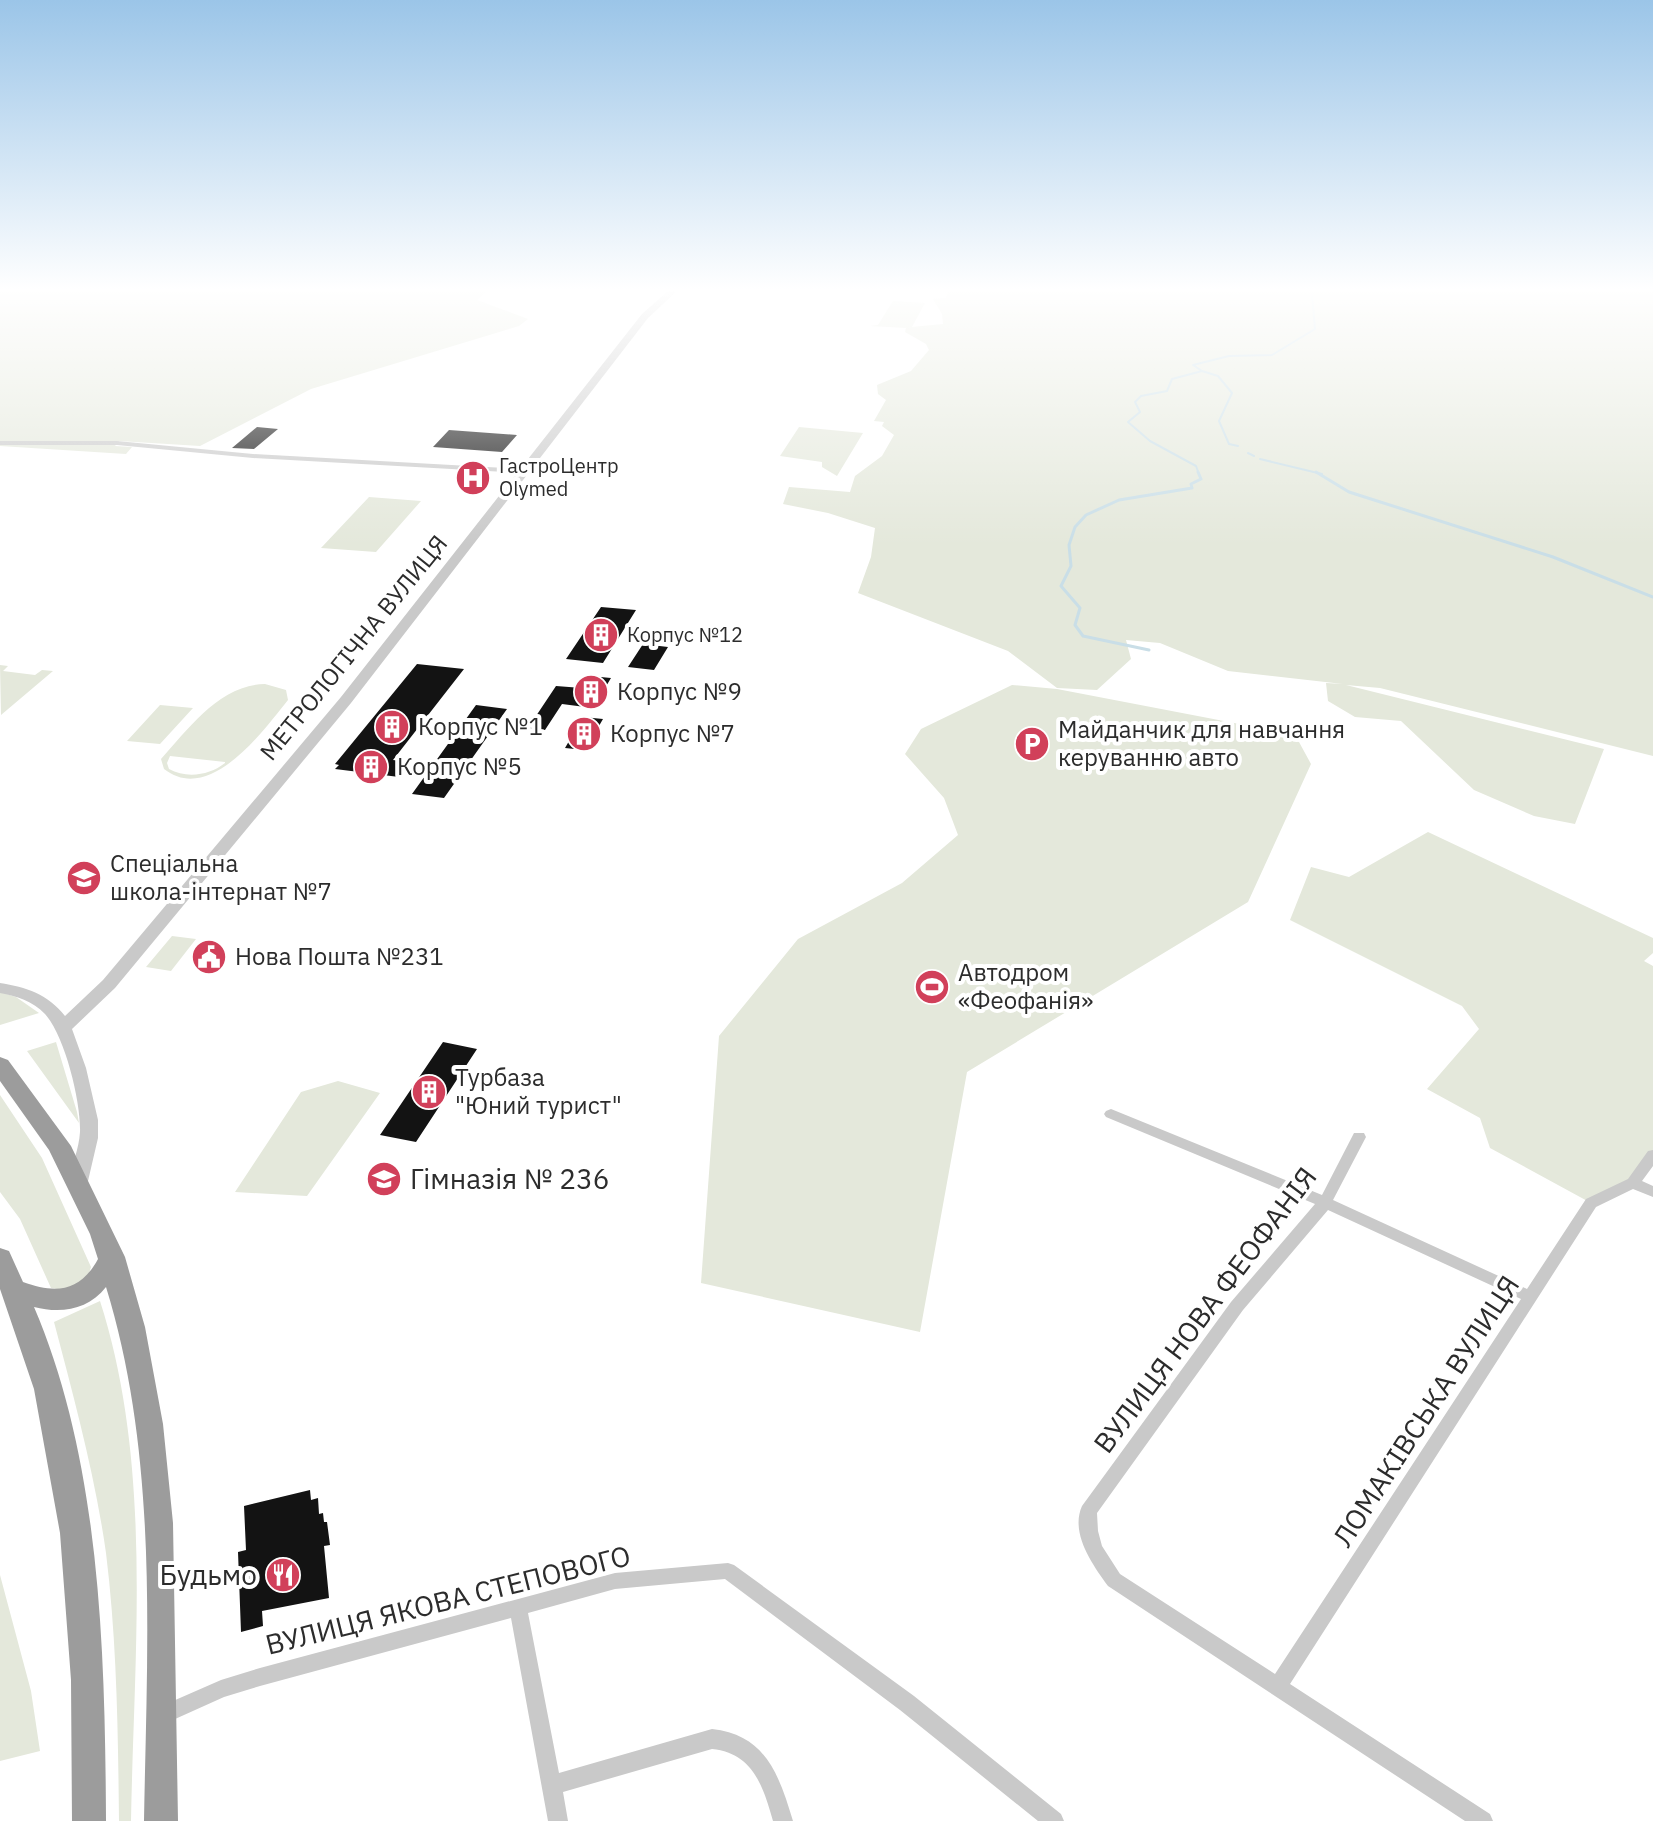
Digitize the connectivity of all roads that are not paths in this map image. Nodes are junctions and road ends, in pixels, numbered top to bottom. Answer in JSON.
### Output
{"nodes":[{"id":1,"x":599,"y":376,"type":"edge"},
{"id":2,"x":0,"y":443,"type":"edge"},
{"id":3,"x":525,"y":471,"type":"junction"},
{"id":4,"x":0,"y":988,"type":"edge"},
{"id":5,"x":63,"y":1028,"type":"junction"},
{"id":6,"x":0,"y":1065,"type":"edge"},
{"id":7,"x":1111,"y":1114,"type":"dead end"},
{"id":8,"x":1359,"y":1137,"type":"dead end"},
{"id":9,"x":1653,"y":1155,"type":"edge"},
{"id":10,"x":78,"y":1181,"type":"junction"},
{"id":11,"x":1633,"y":1183,"type":"junction"},
{"id":12,"x":1653,"y":1192,"type":"edge"},
{"id":13,"x":1324,"y":1204,"type":"junction"},
{"id":14,"x":112,"y":1257,"type":"junction"},
{"id":15,"x":0,"y":1258,"type":"edge"},
{"id":16,"x":16,"y":1290,"type":"junction"},
{"id":17,"x":1531,"y":1297,"type":"junction"},
{"id":18,"x":518,"y":1607,"type":"junction"},
{"id":19,"x":1279,"y":1685,"type":"junction"},
{"id":20,"x":162,"y":1716,"type":"junction"},
{"id":21,"x":552,"y":1785,"type":"junction"},
{"id":22,"x":89,"y":1821,"type":"edge"},
{"id":23,"x":161,"y":1821,"type":"edge"},
{"id":24,"x":558,"y":1821,"type":"edge"},
{"id":25,"x":783,"y":1821,"type":"edge"},
{"id":26,"x":1054,"y":1821,"type":"edge"},
{"id":27,"x":1483,"y":1821,"type":"edge"}],
"edges":[{"from":1,"to":3,"type":"street","name":"МЕТРОЛОГІЧНА ВУЛИЦЯ"},
{"from":2,"to":3,"type":"street"},
{"from":3,"to":5,"type":"street","name":"МЕТРОЛОГІЧНА ВУЛИЦЯ"},
{"from":4,"to":5,"type":"street"},
{"from":5,"to":10,"type":"street"},
{"from":6,"to":10,"type":"highway"},
{"from":7,"to":13,"type":"street"},
{"from":8,"to":13,"type":"street","name":"ВУЛИЦЯ НОВА ФЕОФАНІЯ"},
{"from":9,"to":11,"type":"street"},
{"from":10,"to":14,"type":"highway"},
{"from":11,"to":12,"type":"street"},
{"from":11,"to":17,"type":"street","name":"ЛОМАКІВСЬКА ВУЛИЦЯ"},
{"from":13,"to":17,"type":"street"},
{"from":13,"to":19,"type":"street","name":"ВУЛИЦЯ НОВА ФЕОФАНІЯ"},
{"from":14,"to":16,"type":"highway"},
{"from":14,"to":20,"type":"highway"},
{"from":15,"to":16,"type":"highway"},
{"from":16,"to":22,"type":"highway"},
{"from":17,"to":19,"type":"street","name":"ЛОМАКІВСЬКА ВУЛИЦЯ"},
{"from":18,"to":20,"type":"street","name":"ВУЛИЦЯ ЯКОВА СТЕПОВОГО"},
{"from":18,"to":21,"type":"street"},
{"from":18,"to":26,"type":"street","name":"ВУЛИЦЯ ЯКОВА СТЕПОВОГО"},
{"from":19,"to":27,"type":"street"},
{"from":20,"to":23,"type":"highway"},
{"from":21,"to":24,"type":"street"},
{"from":21,"to":25,"type":"street"}]}
